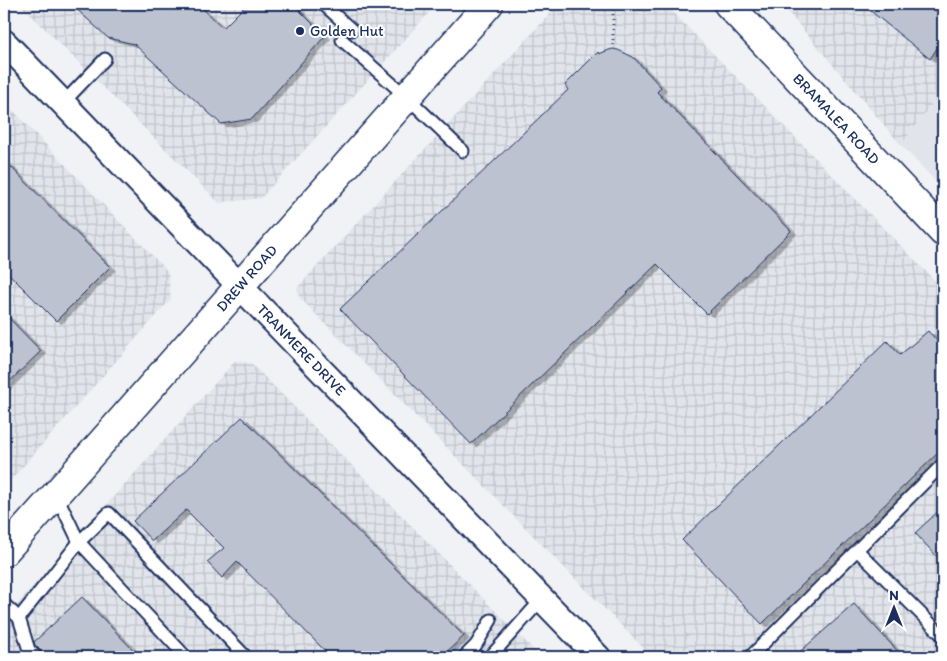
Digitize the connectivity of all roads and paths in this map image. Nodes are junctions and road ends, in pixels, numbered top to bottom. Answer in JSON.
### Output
{"nodes":[{"id":1,"x":323,"y":4,"type":"edge"},
{"id":2,"x":490,"y":4,"type":"edge"},
{"id":3,"x":613,"y":4,"type":"edge"},
{"id":4,"x":726,"y":4,"type":"edge"},
{"id":5,"x":352,"y":30,"type":"dead end"},
{"id":6,"x":342,"y":40,"type":"dead end"},
{"id":7,"x":4,"y":42,"type":"edge"},
{"id":8,"x":613,"y":49,"type":"dead end"},
{"id":9,"x":105,"y":59,"type":"dead end"},
{"id":10,"x":407,"y":97,"type":"junction"},
{"id":11,"x":63,"y":103,"type":"junction"},
{"id":12,"x":463,"y":151,"type":"dead end"},
{"id":13,"x":943,"y":232,"type":"edge"},
{"id":14,"x":239,"y":287,"type":"junction"},
{"id":15,"x":943,"y":464,"type":"edge"},
{"id":16,"x":56,"y":494,"type":"junction"},
{"id":17,"x":79,"y":542,"type":"junction"},
{"id":18,"x":858,"y":550,"type":"junction"},
{"id":19,"x":4,"y":552,"type":"edge"},
{"id":20,"x":542,"y":599,"type":"junction"},
{"id":21,"x":4,"y":604,"type":"edge"},
{"id":22,"x":19,"y":618,"type":"junction"},
{"id":23,"x":491,"y":620,"type":"dead end"},
{"id":24,"x":943,"y":636,"type":"edge"},
{"id":25,"x":592,"y":655,"type":"edge"},
{"id":26,"x":36,"y":657,"type":"edge"},
{"id":27,"x":186,"y":657,"type":"edge"},
{"id":28,"x":246,"y":657,"type":"edge"},
{"id":29,"x":464,"y":657,"type":"edge"},
{"id":30,"x":490,"y":657,"type":"edge"},
{"id":31,"x":750,"y":657,"type":"edge"}],
"edges":[{"from":1,"to":5,"type":"lane"},
{"from":2,"to":10,"type":"street","name":"DREW ROAD"},
{"from":3,"to":8,"type":"path"},
{"from":4,"to":13,"type":"street","name":"BRAMALEA ROAD"},
{"from":6,"to":10,"type":"lane"},
{"from":7,"to":11,"type":"street","name":"TRANMERE DRIVE"},
{"from":9,"to":11,"type":"lane"},
{"from":10,"to":12,"type":"lane"},
{"from":10,"to":14,"type":"street","name":"DREW ROAD"},
{"from":11,"to":14,"type":"street","name":"TRANMERE DRIVE"},
{"from":14,"to":16,"type":"street","name":"DREW ROAD"},
{"from":14,"to":20,"type":"street","name":"TRANMERE DRIVE"},
{"from":15,"to":18,"type":"lane"},
{"from":16,"to":17,"type":"lane"},
{"from":16,"to":19,"type":"street","name":"DREW ROAD"},
{"from":17,"to":22,"type":"lane"},
{"from":17,"to":27,"type":"lane"},
{"from":17,"to":28,"type":"lane"},
{"from":18,"to":24,"type":"lane"},
{"from":18,"to":31,"type":"lane"},
{"from":20,"to":25,"type":"street","name":"TRANMERE DRIVE"},
{"from":20,"to":30,"type":"lane"},
{"from":21,"to":22,"type":"lane"},
{"from":22,"to":26,"type":"lane"},
{"from":23,"to":29,"type":"lane"}]}
